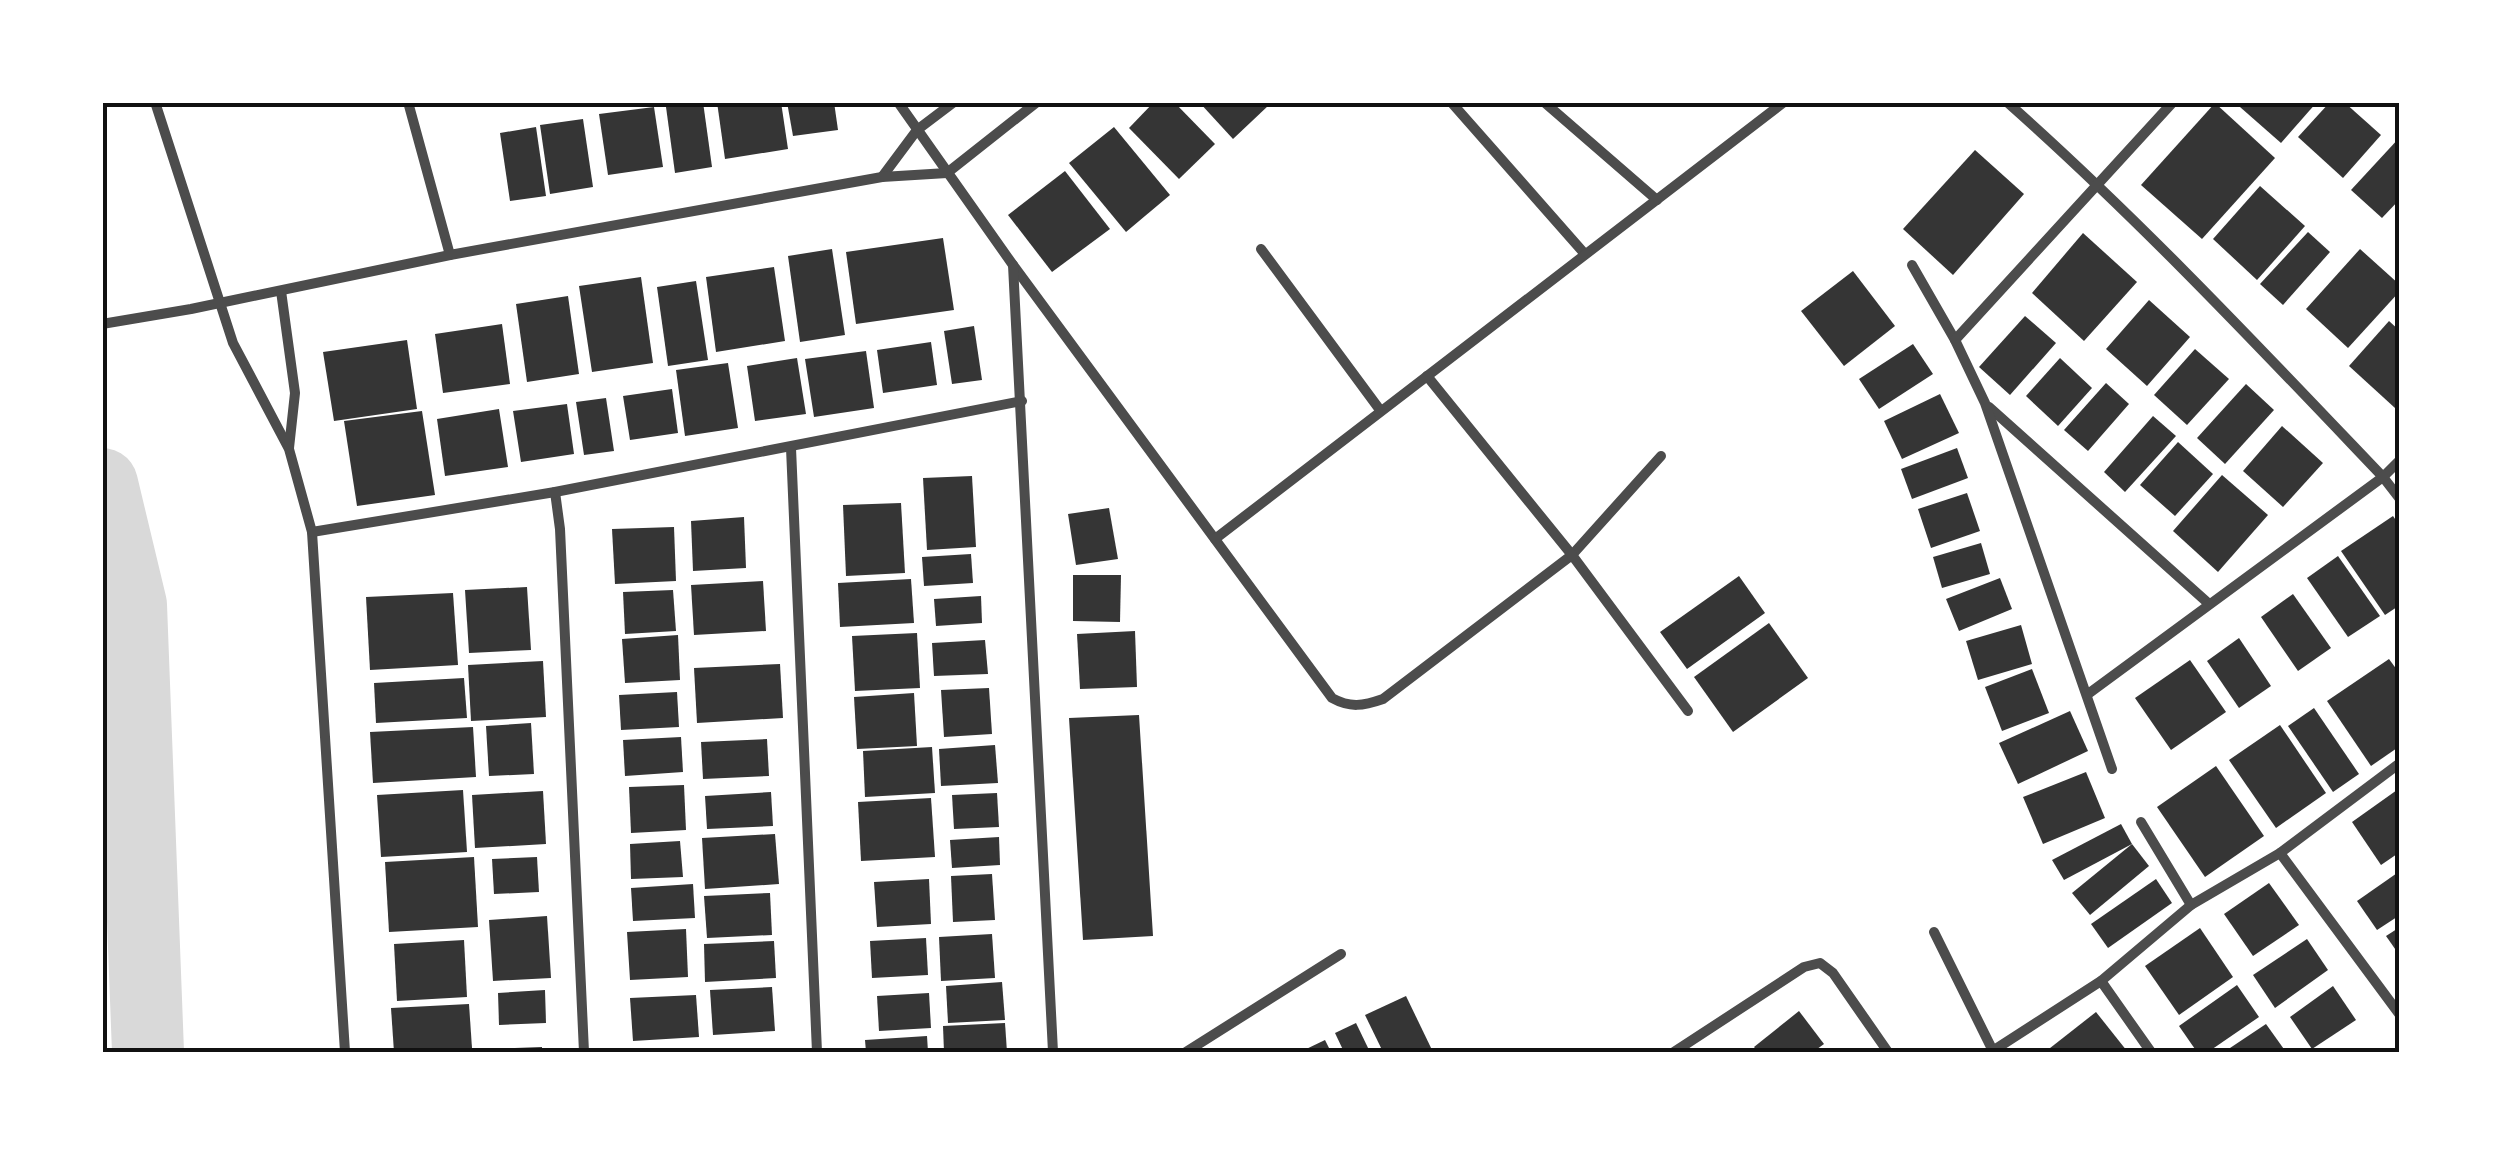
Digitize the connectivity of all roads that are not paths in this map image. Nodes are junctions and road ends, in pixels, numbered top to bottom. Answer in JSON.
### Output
{"nodes":[{"id":1,"x":154,"y":102,"type":"edge"},
{"id":2,"x":408,"y":102,"type":"edge"},
{"id":3,"x":898,"y":102,"type":"edge"},
{"id":4,"x":954,"y":102,"type":"edge"},
{"id":5,"x":1036,"y":102,"type":"edge"},
{"id":6,"x":1451,"y":102,"type":"edge"},
{"id":7,"x":1544,"y":102,"type":"edge"},
{"id":8,"x":1784,"y":102,"type":"edge"},
{"id":9,"x":2006,"y":102,"type":"edge"},
{"id":10,"x":2173,"y":102,"type":"edge"},
{"id":11,"x":918,"y":130,"type":"junction"},
{"id":12,"x":947,"y":173,"type":"junction"},
{"id":13,"x":882,"y":177,"type":"junction"},
{"id":14,"x":2100,"y":185,"type":"junction"},
{"id":15,"x":1656,"y":200,"type":"junction"},
{"id":16,"x":1260,"y":249,"type":"dead end"},
{"id":17,"x":1584,"y":253,"type":"junction"},
{"id":18,"x":450,"y":255,"type":"junction"},
{"id":19,"x":1013,"y":265,"type":"junction"},
{"id":20,"x":1912,"y":265,"type":"dead end"},
{"id":21,"x":281,"y":291,"type":"junction"},
{"id":22,"x":219,"y":302,"type":"junction"},
{"id":23,"x":102,"y":324,"type":"edge"},
{"id":24,"x":1955,"y":340,"type":"junction"},
{"id":25,"x":1427,"y":376,"type":"junction"},
{"id":26,"x":1022,"y":401,"type":"junction"},
{"id":27,"x":1984,"y":404,"type":"junction"},
{"id":28,"x":1380,"y":410,"type":"junction"},
{"id":29,"x":790,"y":448,"type":"junction"},
{"id":30,"x":289,"y":449,"type":"junction"},
{"id":31,"x":1661,"y":456,"type":"dead end"},
{"id":32,"x":2400,"y":460,"type":"edge"},
{"id":33,"x":2383,"y":477,"type":"junction"},
{"id":34,"x":555,"y":492,"type":"junction"},
{"id":35,"x":2400,"y":499,"type":"edge"},
{"id":36,"x":312,"y":532,"type":"junction"},
{"id":37,"x":1215,"y":539,"type":"junction"},
{"id":38,"x":1572,"y":555,"type":"junction"},
{"id":39,"x":2208,"y":603,"type":"junction"},
{"id":40,"x":2088,"y":694,"type":"junction"},
{"id":41,"x":1688,"y":712,"type":"dead end"},
{"id":42,"x":2400,"y":764,"type":"edge"},
{"id":43,"x":2112,"y":769,"type":"dead end"},
{"id":44,"x":2141,"y":822,"type":"dead end"},
{"id":45,"x":2280,"y":853,"type":"junction"},
{"id":46,"x":2192,"y":905,"type":"junction"},
{"id":47,"x":1934,"y":932,"type":"dead end"},
{"id":48,"x":1341,"y":954,"type":"dead end"},
{"id":49,"x":2101,"y":981,"type":"junction"},
{"id":50,"x":2400,"y":1015,"type":"edge"},
{"id":51,"x":345,"y":1052,"type":"edge"},
{"id":52,"x":584,"y":1052,"type":"edge"},
{"id":53,"x":817,"y":1052,"type":"edge"},
{"id":54,"x":1053,"y":1052,"type":"edge"},
{"id":55,"x":1186,"y":1052,"type":"edge"},
{"id":56,"x":1674,"y":1052,"type":"edge"},
{"id":57,"x":1888,"y":1052,"type":"edge"},
{"id":58,"x":1992,"y":1052,"type":"edge"},
{"id":59,"x":2151,"y":1052,"type":"edge"}],
"edges":[{"from":1,"to":22,"type":"street"},
{"from":2,"to":18,"type":"street"},
{"from":3,"to":11,"type":"street"},
{"from":4,"to":11,"type":"street"},
{"from":5,"to":12,"type":"street"},
{"from":6,"to":17,"type":"street"},
{"from":7,"to":15,"type":"street"},
{"from":8,"to":15,"type":"street"},
{"from":9,"to":14,"type":"street"},
{"from":10,"to":14,"type":"street"},
{"from":11,"to":12,"type":"street"},
{"from":11,"to":13,"type":"street"},
{"from":12,"to":13,"type":"street"},
{"from":12,"to":19,"type":"street"},
{"from":13,"to":18,"type":"street"},
{"from":14,"to":24,"type":"street"},
{"from":14,"to":33,"type":"street"},
{"from":15,"to":17,"type":"street"},
{"from":16,"to":28,"type":"street"},
{"from":17,"to":25,"type":"street"},
{"from":18,"to":21,"type":"street"},
{"from":19,"to":26,"type":"street"},
{"from":19,"to":37,"type":"street"},
{"from":20,"to":24,"type":"street"},
{"from":21,"to":22,"type":"street"},
{"from":21,"to":30,"type":"street"},
{"from":22,"to":23,"type":"street"},
{"from":22,"to":30,"type":"street"},
{"from":24,"to":27,"type":"street"},
{"from":25,"to":28,"type":"street"},
{"from":25,"to":38,"type":"street"},
{"from":26,"to":29,"type":"street"},
{"from":26,"to":54,"type":"street"},
{"from":27,"to":39,"type":"street"},
{"from":27,"to":40,"type":"street"},
{"from":28,"to":37,"type":"street"},
{"from":29,"to":34,"type":"street"},
{"from":29,"to":53,"type":"street"},
{"from":30,"to":36,"type":"street"},
{"from":31,"to":38,"type":"street"},
{"from":32,"to":33,"type":"street"},
{"from":33,"to":35,"type":"street"},
{"from":33,"to":39,"type":"street"},
{"from":34,"to":36,"type":"street"},
{"from":34,"to":52,"type":"street"},
{"from":36,"to":51,"type":"street"},
{"from":37,"to":38,"type":"street"},
{"from":38,"to":41,"type":"street"},
{"from":39,"to":40,"type":"street"},
{"from":40,"to":43,"type":"street"},
{"from":42,"to":45,"type":"street"},
{"from":44,"to":46,"type":"street"},
{"from":45,"to":46,"type":"street"},
{"from":45,"to":50,"type":"street"},
{"from":46,"to":49,"type":"street"},
{"from":47,"to":58,"type":"street"},
{"from":48,"to":55,"type":"street"},
{"from":49,"to":58,"type":"street"},
{"from":49,"to":59,"type":"street"},
{"from":56,"to":57,"type":"street"}]}
